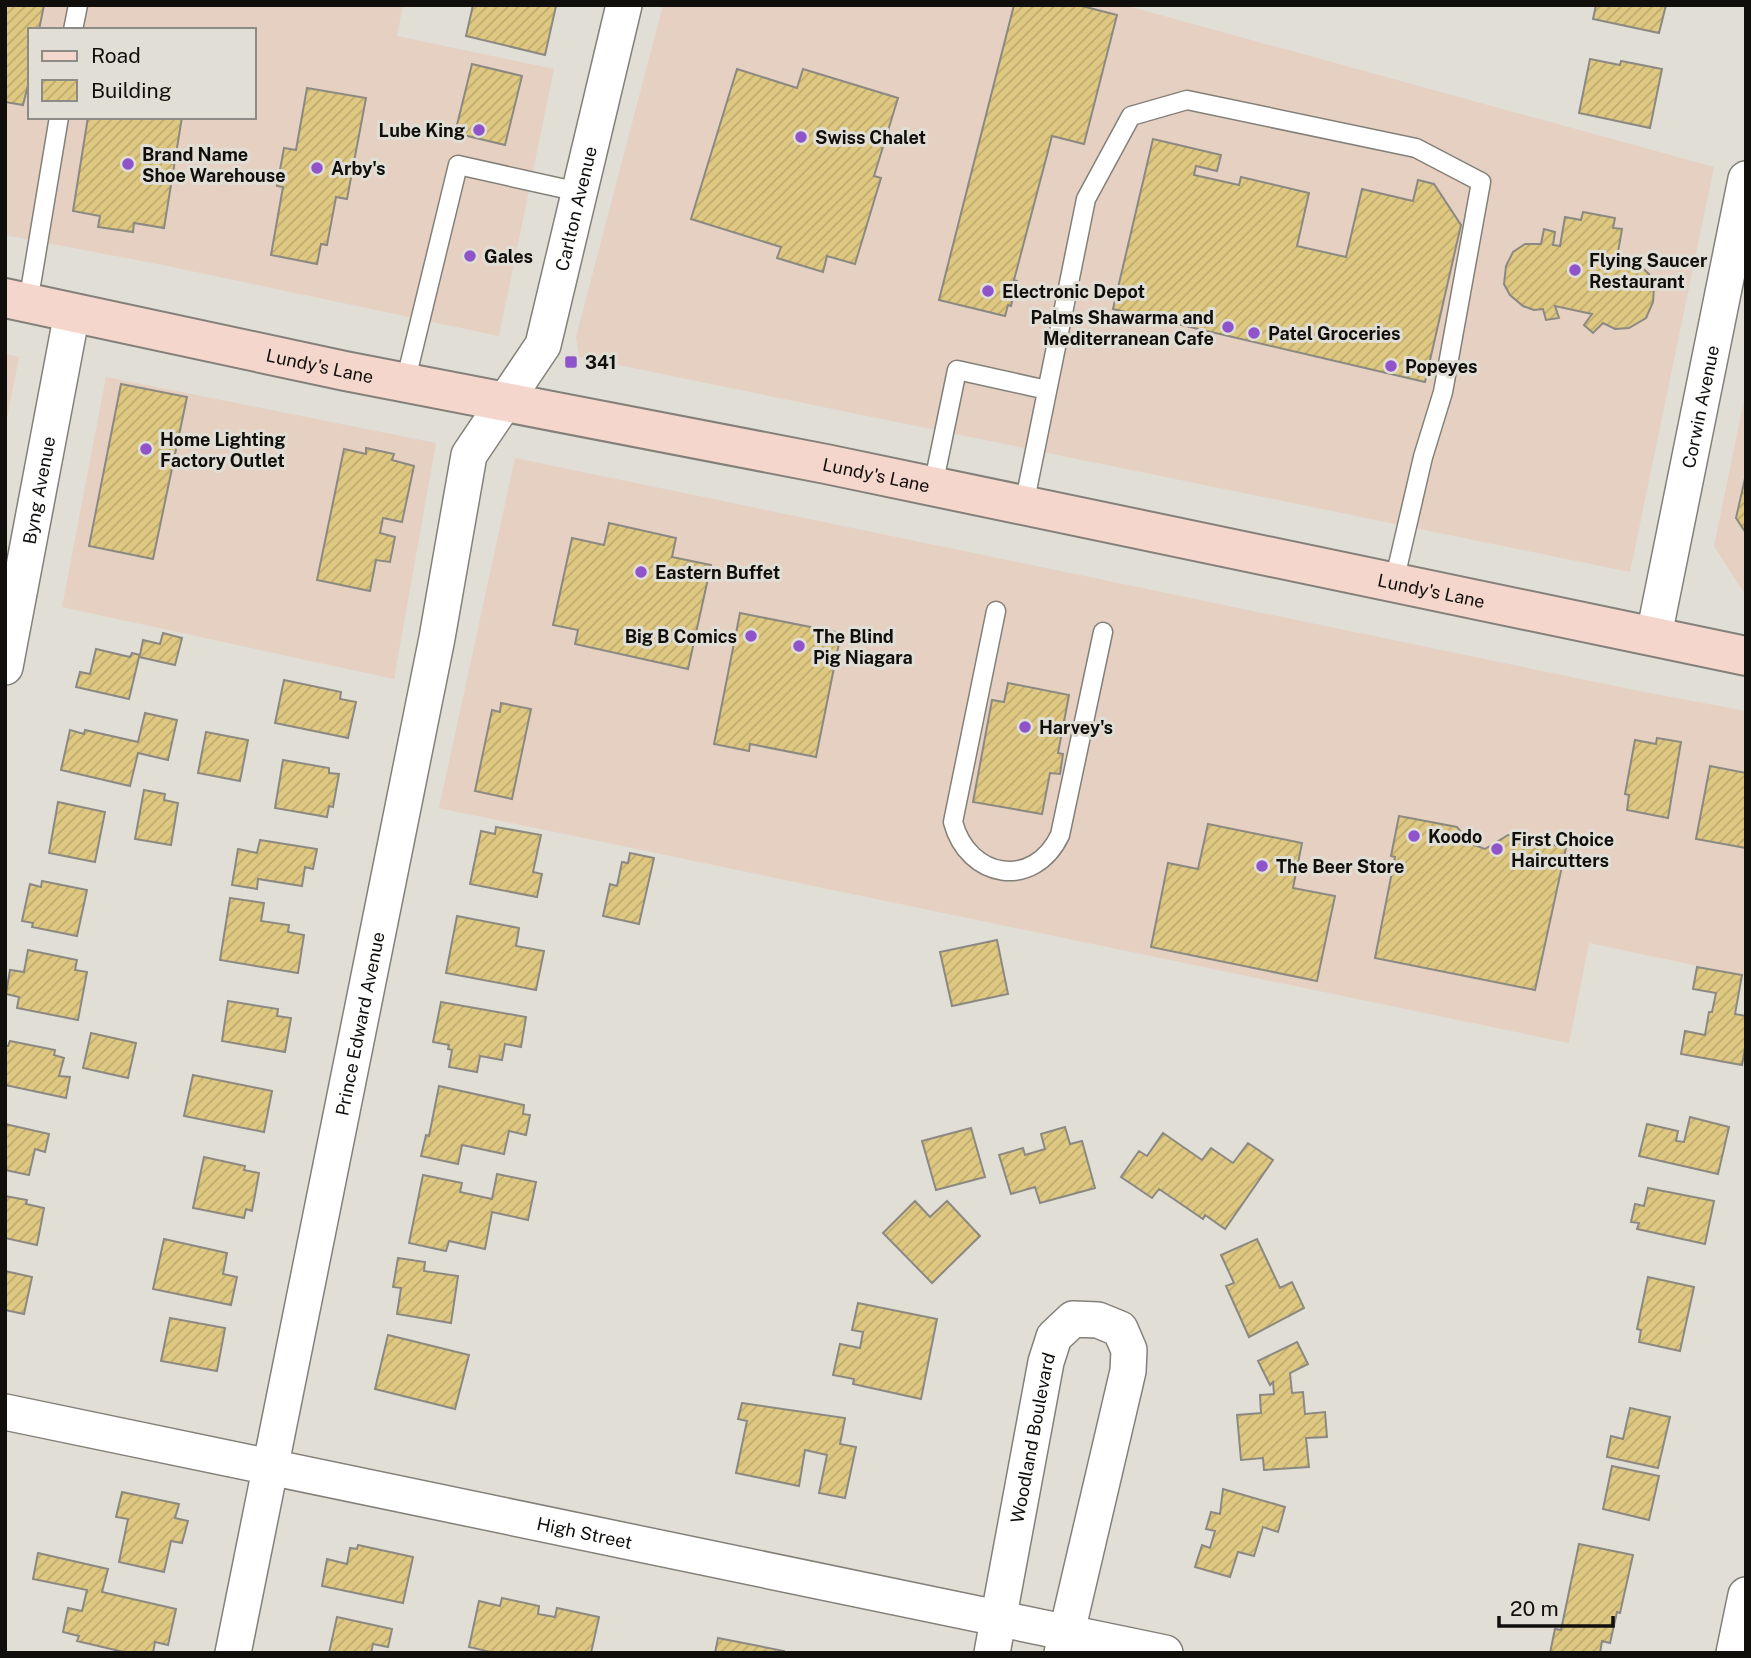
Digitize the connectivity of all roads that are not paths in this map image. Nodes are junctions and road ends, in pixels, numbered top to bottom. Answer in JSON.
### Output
{"nodes":[{"id":1,"x":78,"y":5,"type":"edge"},
{"id":2,"x":624,"y":5,"type":"edge"},
{"id":3,"x":73,"y":28,"type":"edge"},
{"id":4,"x":59,"y":119,"type":"edge"},
{"id":5,"x":1746,"y":179,"type":"edge"},
{"id":6,"x":579,"y":192,"type":"junction"},
{"id":7,"x":16,"y":301,"type":"edge"},
{"id":8,"x":72,"y":313,"type":"junction"},
{"id":9,"x":405,"y":383,"type":"junction"},
{"id":10,"x":1047,"y":390,"type":"junction"},
{"id":11,"x":505,"y":402,"type":"junction"},
{"id":12,"x":933,"y":486,"type":"junction"},
{"id":13,"x":1024,"y":505,"type":"junction"},
{"id":14,"x":1394,"y":582,"type":"junction"},
{"id":15,"x":12,"y":592,"type":"edge"},
{"id":16,"x":996,"y":611,"type":"dead end"},
{"id":17,"x":1103,"y":632,"type":"dead end"},
{"id":18,"x":1654,"y":635,"type":"junction"},
{"id":19,"x":1746,"y":656,"type":"edge"},
{"id":20,"x":5,"y":667,"type":"edge"},
{"id":21,"x":5,"y":1412,"type":"edge"},
{"id":22,"x":270,"y":1468,"type":"junction"},
{"id":23,"x":1746,"y":1595,"type":"edge"},
{"id":24,"x":999,"y":1619,"type":"junction"},
{"id":25,"x":1064,"y":1642,"type":"edge"},
{"id":26,"x":233,"y":1653,"type":"edge"},
{"id":27,"x":992,"y":1653,"type":"edge"},
{"id":28,"x":1165,"y":1653,"type":"edge"},
{"id":29,"x":1734,"y":1653,"type":"edge"}],
"edges":[{"from":1,"to":3,"type":"lane"},
{"from":2,"to":6,"type":"street","name":"Carlton Avenue"},
{"from":4,"to":7,"type":"lane"},
{"from":5,"to":18,"type":"street","name":"Corwin Avenue"},
{"from":6,"to":9,"type":"lane"},
{"from":6,"to":11,"type":"street","name":"Carlton Avenue"},
{"from":7,"to":8,"type":"main road","name":"Lundy's Lane"},
{"from":8,"to":9,"type":"main road","name":"Lundy's Lane"},
{"from":8,"to":15,"type":"street","name":"Byng Avenue"},
{"from":9,"to":11,"type":"main road","name":"Lundy's Lane"},
{"from":10,"to":12,"type":"lane"},
{"from":10,"to":13,"type":"lane"},
{"from":10,"to":14,"type":"lane"},
{"from":11,"to":12,"type":"main road","name":"Lundy's Lane"},
{"from":11,"to":22,"type":"street","name":"Prince Edward Avenue"},
{"from":12,"to":13,"type":"main road","name":"Lundy's Lane"},
{"from":13,"to":14,"type":"main road","name":"Lundy's Lane"},
{"from":14,"to":18,"type":"main road","name":"Lundy's Lane"},
{"from":15,"to":20,"type":"street","name":"Byng Avenue"},
{"from":16,"to":17,"type":"lane"},
{"from":18,"to":19,"type":"main road","name":"Lundy's Lane"},
{"from":21,"to":22,"type":"street","name":"High Street"},
{"from":22,"to":24,"type":"street","name":"High Street"},
{"from":22,"to":26,"type":"street","name":"Prince Edward Avenue"},
{"from":23,"to":29,"type":"street"},
{"from":24,"to":25,"type":"street","name":"High Street"},
{"from":24,"to":25,"type":"street","name":"Woodland Boulevard"},
{"from":24,"to":27,"type":"street","name":"Woodland Boulevard"},
{"from":25,"to":28,"type":"street","name":"High Street"}]}
